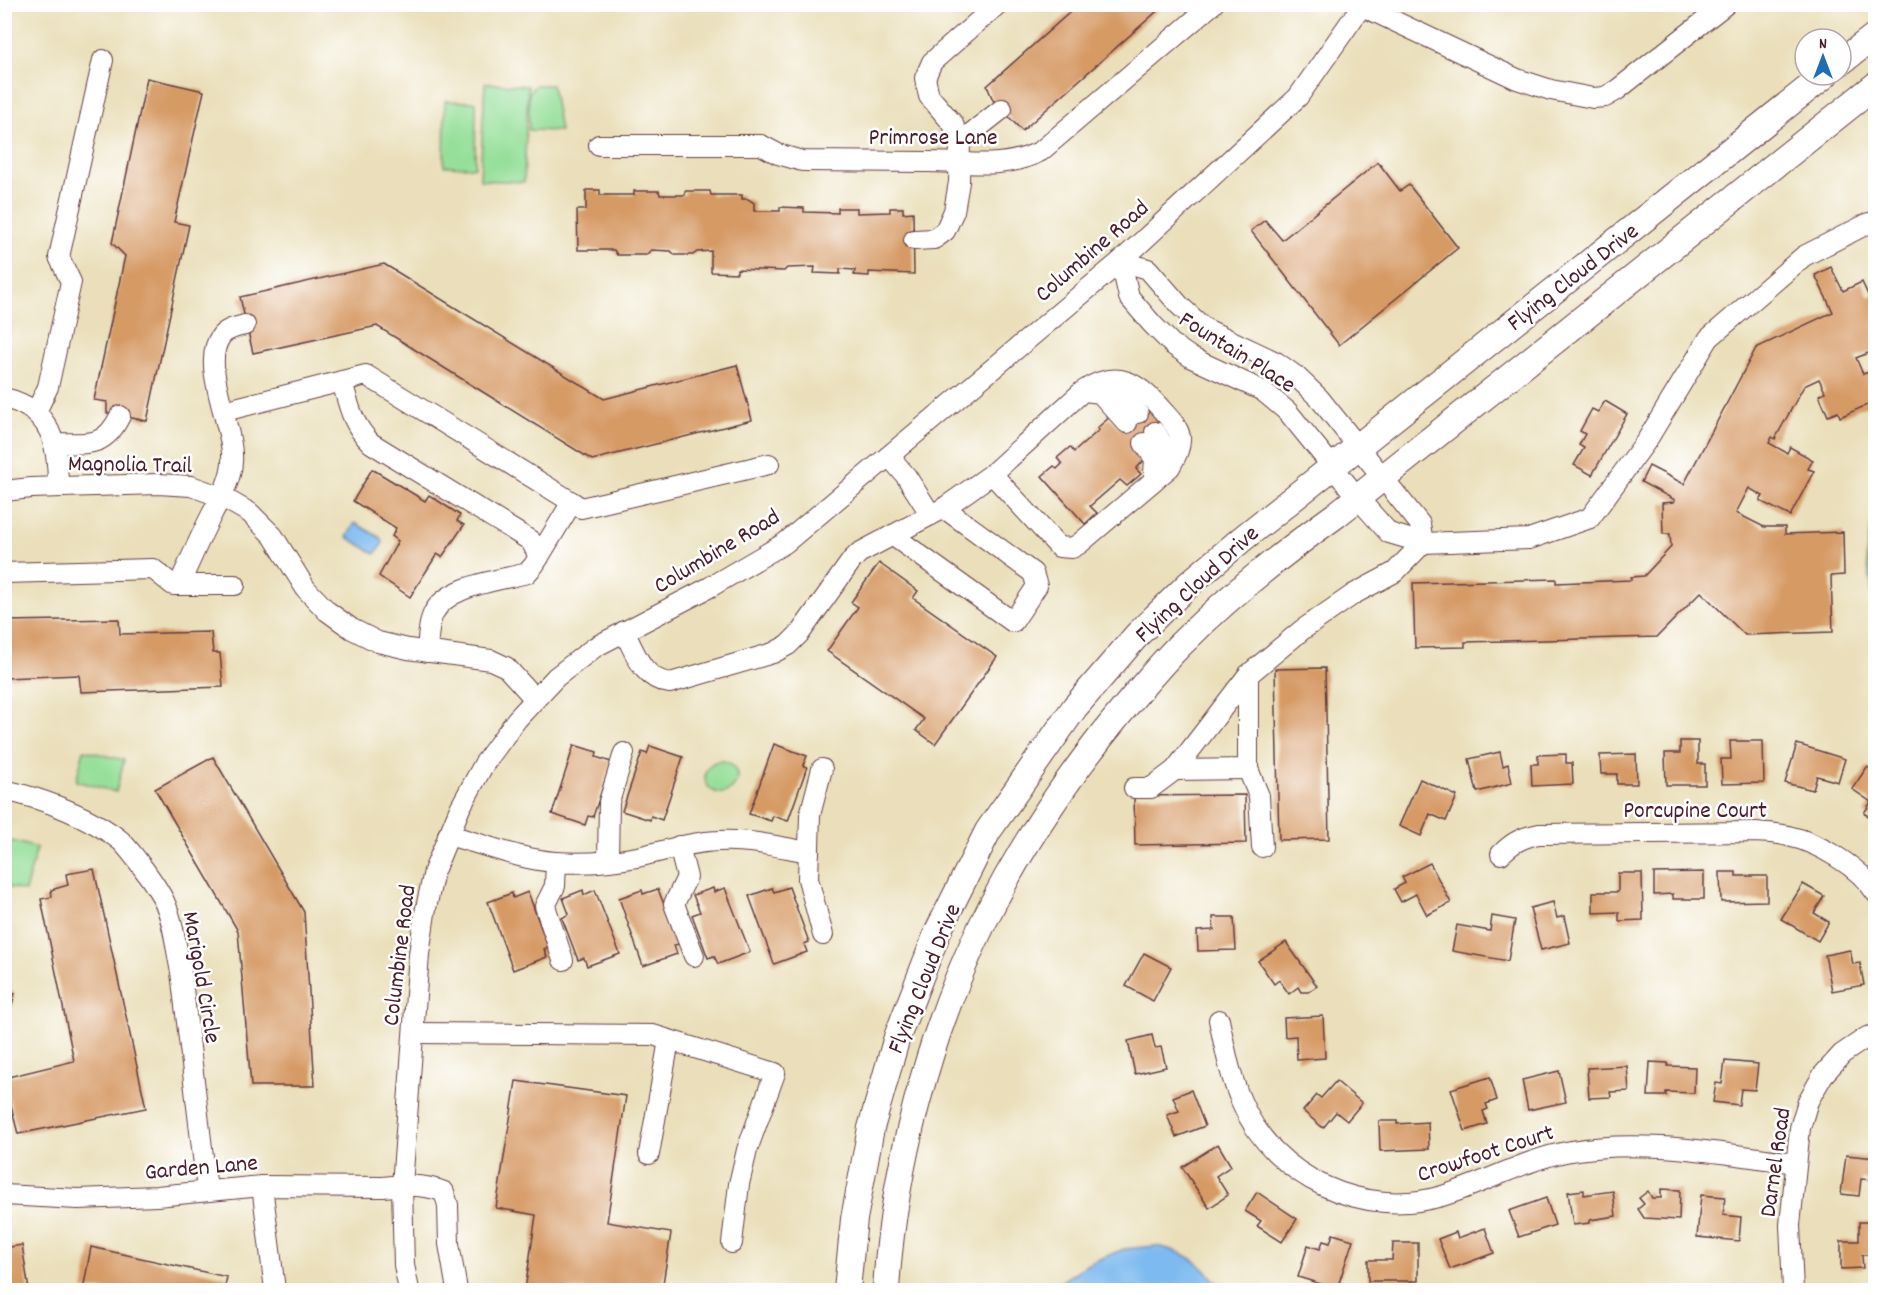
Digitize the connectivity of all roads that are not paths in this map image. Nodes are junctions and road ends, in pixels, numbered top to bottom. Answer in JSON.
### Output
{"nodes":[{"id":1,"x":998,"y":4,"type":"edge"},
{"id":2,"x":1213,"y":4,"type":"edge"},
{"id":3,"x":1726,"y":4,"type":"edge"},
{"id":4,"x":1361,"y":6,"type":"edge"},
{"id":5,"x":1875,"y":35,"type":"edge"},
{"id":6,"x":1853,"y":52,"type":"edge"},
{"id":7,"x":103,"y":60,"type":"dead end"},
{"id":8,"x":1875,"y":85,"type":"edge"},
{"id":9,"x":1810,"y":87,"type":"edge"},
{"id":10,"x":1002,"y":109,"type":"dead end"},
{"id":11,"x":960,"y":142,"type":"junction"},
{"id":12,"x":599,"y":145,"type":"dead end"},
{"id":13,"x":959,"y":162,"type":"junction"},
{"id":14,"x":1869,"y":223,"type":"dead end"},
{"id":15,"x":914,"y":240,"type":"dead end"},
{"id":16,"x":1121,"y":261,"type":"junction"},
{"id":17,"x":245,"y":325,"type":"dead end"},
{"id":18,"x":342,"y":381,"type":"junction"},
{"id":19,"x":1083,"y":391,"type":"junction"},
{"id":20,"x":4,"y":398,"type":"edge"},
{"id":21,"x":224,"y":411,"type":"junction"},
{"id":22,"x":36,"y":412,"type":"junction"},
{"id":23,"x":120,"y":416,"type":"dead end"},
{"id":24,"x":1133,"y":418,"type":"dead end"},
{"id":25,"x":1150,"y":437,"type":"dead end"},
{"id":26,"x":55,"y":443,"type":"junction"},
{"id":27,"x":1358,"y":446,"type":"junction"},
{"id":28,"x":889,"y":456,"type":"junction"},
{"id":29,"x":769,"y":464,"type":"dead end"},
{"id":30,"x":1332,"y":466,"type":"junction"},
{"id":31,"x":992,"y":474,"type":"junction"},
{"id":32,"x":1382,"y":478,"type":"junction"},
{"id":33,"x":1152,"y":482,"type":"junction"},
{"id":34,"x":58,"y":487,"type":"junction"},
{"id":35,"x":4,"y":490,"type":"edge"},
{"id":36,"x":222,"y":497,"type":"junction"},
{"id":37,"x":1358,"y":497,"type":"junction"},
{"id":38,"x":572,"y":502,"type":"junction"},
{"id":39,"x":938,"y":512,"type":"junction"},
{"id":40,"x":892,"y":535,"type":"junction"},
{"id":41,"x":1423,"y":543,"type":"junction"},
{"id":42,"x":539,"y":557,"type":"junction"},
{"id":43,"x":4,"y":573,"type":"edge"},
{"id":44,"x":179,"y":585,"type":"junction"},
{"id":45,"x":235,"y":585,"type":"dead end"},
{"id":46,"x":624,"y":631,"type":"junction"},
{"id":47,"x":427,"y":652,"type":"junction"},
{"id":48,"x":1248,"y":675,"type":"junction"},
{"id":49,"x":535,"y":699,"type":"junction"},
{"id":50,"x":624,"y":753,"type":"dead end"},
{"id":51,"x":822,"y":769,"type":"dead end"},
{"id":52,"x":1248,"y":769,"type":"junction"},
{"id":53,"x":1175,"y":770,"type":"junction"},
{"id":54,"x":1134,"y":788,"type":"dead end"},
{"id":55,"x":4,"y":790,"type":"edge"},
{"id":56,"x":448,"y":835,"type":"junction"},
{"id":57,"x":679,"y":846,"type":"junction"},
{"id":58,"x":1262,"y":847,"type":"dead end"},
{"id":59,"x":809,"y":852,"type":"junction"},
{"id":60,"x":1501,"y":854,"type":"dead end"},
{"id":61,"x":608,"y":861,"type":"junction"},
{"id":62,"x":556,"y":862,"type":"junction"},
{"id":63,"x":1875,"y":894,"type":"edge"},
{"id":64,"x":823,"y":935,"type":"dead end"},
{"id":65,"x":694,"y":956,"type":"dead end"},
{"id":66,"x":563,"y":960,"type":"dead end"},
{"id":67,"x":1219,"y":1020,"type":"dead end"},
{"id":68,"x":414,"y":1033,"type":"junction"},
{"id":69,"x":1875,"y":1035,"type":"edge"},
{"id":70,"x":669,"y":1040,"type":"junction"},
{"id":71,"x":649,"y":1154,"type":"dead end"},
{"id":72,"x":1796,"y":1163,"type":"junction"},
{"id":73,"x":262,"y":1186,"type":"junction"},
{"id":74,"x":402,"y":1186,"type":"junction"},
{"id":75,"x":207,"y":1190,"type":"junction"},
{"id":76,"x":4,"y":1196,"type":"edge"},
{"id":77,"x":732,"y":1243,"type":"dead end"},
{"id":78,"x":275,"y":1290,"type":"edge"},
{"id":79,"x":409,"y":1290,"type":"edge"},
{"id":80,"x":457,"y":1290,"type":"edge"},
{"id":81,"x":847,"y":1290,"type":"edge"},
{"id":82,"x":886,"y":1290,"type":"edge"},
{"id":83,"x":1793,"y":1290,"type":"edge"}],
"edges":[{"from":1,"to":11,"type":"street"},
{"from":2,"to":13,"type":"street","name":"Primrose Lane"},
{"from":3,"to":4,"type":"street"},
{"from":4,"to":16,"type":"street","name":"Columbine Road"},
{"from":5,"to":6,"type":"main road"},
{"from":7,"to":22,"type":"street"},
{"from":8,"to":32,"type":"main road","name":"Flying Cloud Drive"},
{"from":9,"to":27,"type":"main road","name":"Flying Cloud Drive"},
{"from":10,"to":11,"type":"street"},
{"from":11,"to":13,"type":"street"},
{"from":12,"to":13,"type":"street","name":"Primrose Lane"},
{"from":13,"to":15,"type":"street"},
{"from":14,"to":41,"type":"street","name":"Fountain Place"},
{"from":16,"to":27,"type":"street","name":"Fountain Place"},
{"from":16,"to":28,"type":"street","name":"Columbine Road"},
{"from":16,"to":30,"type":"street","name":"Fountain Place"},
{"from":17,"to":21,"type":"street"},
{"from":18,"to":21,"type":"street"},
{"from":18,"to":38,"type":"street"},
{"from":18,"to":42,"type":"street"},
{"from":19,"to":24,"type":"street"},
{"from":19,"to":31,"type":"street"},
{"from":19,"to":33,"type":"street"},
{"from":20,"to":22,"type":"street"},
{"from":21,"to":36,"type":"street"},
{"from":22,"to":26,"type":"street"},
{"from":23,"to":26,"type":"street"},
{"from":25,"to":33,"type":"street"},
{"from":26,"to":34,"type":"street"},
{"from":27,"to":30,"type":"main road","name":"Flying Cloud Drive"},
{"from":27,"to":32,"type":"street","name":"Fountain Place"},
{"from":28,"to":39,"type":"street"},
{"from":28,"to":46,"type":"street","name":"Columbine Road"},
{"from":29,"to":38,"type":"street"},
{"from":30,"to":37,"type":"street","name":"Fountain Place"},
{"from":30,"to":81,"type":"main road","name":"Flying Cloud Drive"},
{"from":31,"to":33,"type":"street"},
{"from":31,"to":39,"type":"street"},
{"from":32,"to":37,"type":"main road","name":"Flying Cloud Drive"},
{"from":32,"to":41,"type":"street","name":"Fountain Place"},
{"from":34,"to":35,"type":"street","name":"Magnolia Trail"},
{"from":34,"to":36,"type":"street","name":"Magnolia Trail"},
{"from":36,"to":44,"type":"street"},
{"from":36,"to":47,"type":"street","name":"Magnolia Trail"},
{"from":37,"to":41,"type":"street","name":"Fountain Place"},
{"from":37,"to":82,"type":"main road","name":"Flying Cloud Drive"},
{"from":38,"to":42,"type":"street"},
{"from":39,"to":40,"type":"street"},
{"from":39,"to":40,"type":"street"},
{"from":40,"to":46,"type":"street"},
{"from":41,"to":48,"type":"street"},
{"from":42,"to":47,"type":"street"},
{"from":43,"to":44,"type":"street"},
{"from":44,"to":45,"type":"street"},
{"from":46,"to":49,"type":"street","name":"Columbine Road"},
{"from":47,"to":49,"type":"street","name":"Magnolia Trail"},
{"from":48,"to":52,"type":"street"},
{"from":48,"to":53,"type":"street"},
{"from":49,"to":56,"type":"street","name":"Columbine Road"},
{"from":50,"to":61,"type":"street"},
{"from":51,"to":59,"type":"street"},
{"from":52,"to":53,"type":"street"},
{"from":52,"to":58,"type":"street"},
{"from":53,"to":54,"type":"street"},
{"from":55,"to":75,"type":"street","name":"Marigold Circle"},
{"from":56,"to":62,"type":"street"},
{"from":56,"to":68,"type":"street","name":"Columbine Road"},
{"from":57,"to":59,"type":"street"},
{"from":57,"to":61,"type":"street"},
{"from":57,"to":65,"type":"street"},
{"from":59,"to":64,"type":"street"},
{"from":60,"to":63,"type":"street","name":"Porcupine Court"},
{"from":61,"to":62,"type":"street"},
{"from":62,"to":66,"type":"street"},
{"from":67,"to":72,"type":"street","name":"Crowfoot Court"},
{"from":68,"to":70,"type":"street"},
{"from":68,"to":74,"type":"street","name":"Columbine Road"},
{"from":69,"to":72,"type":"street","name":"Darnel Road"},
{"from":70,"to":71,"type":"street"},
{"from":70,"to":77,"type":"street"},
{"from":72,"to":83,"type":"street","name":"Darnel Road"},
{"from":73,"to":74,"type":"street","name":"Garden Lane"},
{"from":73,"to":75,"type":"street","name":"Garden Lane"},
{"from":73,"to":78,"type":"street"},
{"from":74,"to":79,"type":"street","name":"Columbine Road"},
{"from":74,"to":80,"type":"street","name":"Garden Lane"},
{"from":75,"to":76,"type":"street","name":"Garden Lane"}]}
